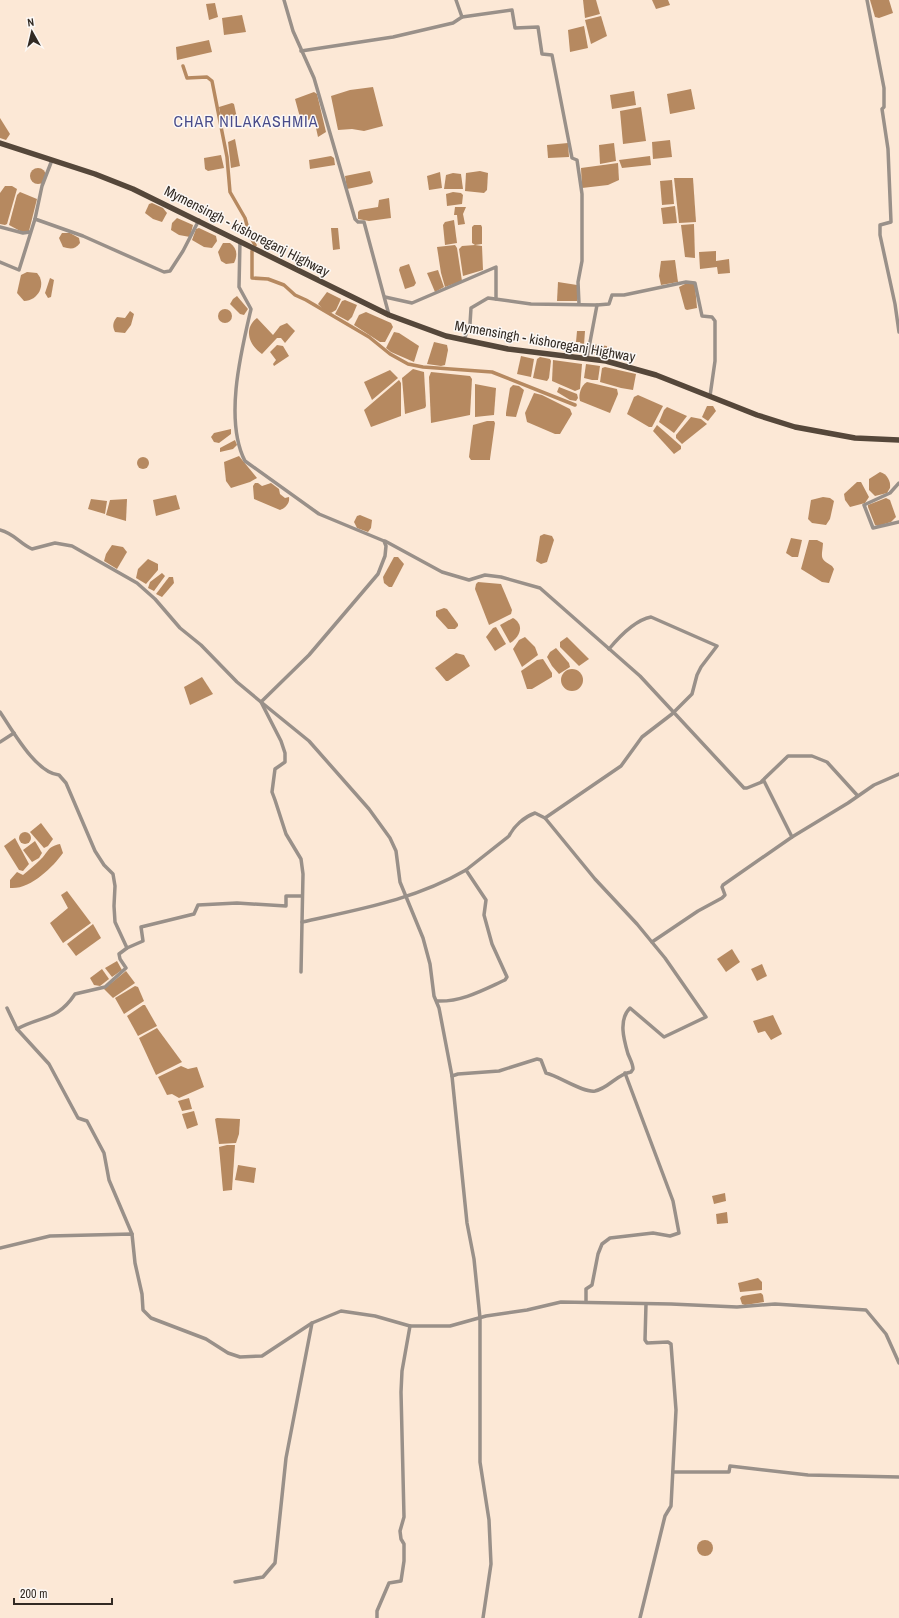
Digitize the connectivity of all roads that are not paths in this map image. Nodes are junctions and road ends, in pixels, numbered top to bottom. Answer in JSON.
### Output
{"nodes":[{"id":1,"x":284,"y":0,"type":"edge"},
{"id":2,"x":456,"y":0,"type":"edge"},
{"id":3,"x":867,"y":0,"type":"edge"},
{"id":4,"x":462,"y":17,"type":"junction"},
{"id":5,"x":301,"y":51,"type":"junction"},
{"id":6,"x":0,"y":142,"type":"edge"},
{"id":7,"x":52,"y":160,"type":"junction"},
{"id":8,"x":35,"y":219,"type":"junction"},
{"id":9,"x":199,"y":220,"type":"junction"},
{"id":10,"x":0,"y":227,"type":"edge"},
{"id":11,"x":30,"y":232,"type":"junction"},
{"id":12,"x":240,"y":241,"type":"junction"},
{"id":13,"x":0,"y":262,"type":"edge"},
{"id":14,"x":385,"y":297,"type":"junction"},
{"id":15,"x":496,"y":300,"type":"junction"},
{"id":16,"x":579,"y":304,"type":"junction"},
{"id":17,"x":597,"y":305,"type":"junction"},
{"id":18,"x":389,"y":315,"type":"junction"},
{"id":19,"x":899,"y":332,"type":"edge"},
{"id":20,"x":464,"y":341,"type":"junction"},
{"id":21,"x":586,"y":358,"type":"junction"},
{"id":22,"x":710,"y":396,"type":"junction"},
{"id":23,"x":899,"y":440,"type":"edge"},
{"id":24,"x":899,"y":483,"type":"edge"},
{"id":25,"x":899,"y":522,"type":"edge"},
{"id":26,"x":0,"y":530,"type":"edge"},
{"id":27,"x":384,"y":541,"type":"junction"},
{"id":28,"x":608,"y":649,"type":"junction"},
{"id":29,"x":261,"y":702,"type":"junction"},
{"id":30,"x":0,"y":712,"type":"edge"},
{"id":31,"x":674,"y":712,"type":"junction"},
{"id":32,"x":14,"y":733,"type":"junction"},
{"id":33,"x":0,"y":742,"type":"edge"},
{"id":34,"x":899,"y":774,"type":"edge"},
{"id":35,"x":762,"y":780,"type":"junction"},
{"id":36,"x":856,"y":795,"type":"junction"},
{"id":37,"x":544,"y":818,"type":"junction"},
{"id":38,"x":792,"y":837,"type":"junction"},
{"id":39,"x":466,"y":870,"type":"junction"},
{"id":40,"x":302,"y":896,"type":"junction"},
{"id":41,"x":406,"y":898,"type":"junction"},
{"id":42,"x":302,"y":922,"type":"junction"},
{"id":43,"x":652,"y":942,"type":"junction"},
{"id":44,"x":127,"y":948,"type":"junction"},
{"id":45,"x":301,"y":972,"type":"dead end"},
{"id":46,"x":437,"y":1001,"type":"junction"},
{"id":47,"x":7,"y":1008,"type":"dead end"},
{"id":48,"x":17,"y":1029,"type":"junction"},
{"id":49,"x":625,"y":1073,"type":"junction"},
{"id":50,"x":452,"y":1076,"type":"junction"},
{"id":51,"x":132,"y":1234,"type":"junction"},
{"id":52,"x":0,"y":1248,"type":"edge"},
{"id":53,"x":586,"y":1302,"type":"junction"},
{"id":54,"x":646,"y":1304,"type":"junction"},
{"id":55,"x":480,"y":1318,"type":"junction"},
{"id":56,"x":312,"y":1322,"type":"junction"},
{"id":57,"x":410,"y":1326,"type":"junction"},
{"id":58,"x":899,"y":1363,"type":"edge"},
{"id":59,"x":673,"y":1472,"type":"junction"},
{"id":60,"x":899,"y":1477,"type":"edge"},
{"id":61,"x":235,"y":1582,"type":"dead end"},
{"id":62,"x":377,"y":1618,"type":"edge"},
{"id":63,"x":483,"y":1618,"type":"edge"},
{"id":64,"x":640,"y":1618,"type":"edge"}],
"edges":[{"from":1,"to":5,"type":"street"},
{"from":2,"to":4,"type":"street"},
{"from":3,"to":19,"type":"street"},
{"from":4,"to":5,"type":"street"},
{"from":4,"to":16,"type":"street"},
{"from":5,"to":14,"type":"street"},
{"from":6,"to":7,"type":"main road","name":"Mymensingh - kishoreganj Highway"},
{"from":7,"to":8,"type":"street"},
{"from":7,"to":9,"type":"main road","name":"Mymensingh - kishoreganj Highway"},
{"from":8,"to":9,"type":"street"},
{"from":8,"to":11,"type":"street"},
{"from":9,"to":12,"type":"main road","name":"Mymensingh - kishoreganj Highway"},
{"from":10,"to":11,"type":"street"},
{"from":11,"to":13,"type":"street"},
{"from":12,"to":18,"type":"main road","name":"Mymensingh - kishoreganj Highway"},
{"from":12,"to":27,"type":"street"},
{"from":14,"to":15,"type":"street"},
{"from":14,"to":18,"type":"street"},
{"from":15,"to":16,"type":"street"},
{"from":15,"to":20,"type":"street"},
{"from":16,"to":17,"type":"street"},
{"from":17,"to":21,"type":"street"},
{"from":17,"to":22,"type":"street"},
{"from":18,"to":20,"type":"main road","name":"Mymensingh - kishoreganj Highway"},
{"from":20,"to":21,"type":"main road","name":"Mymensingh - kishoreganj Highway"},
{"from":21,"to":22,"type":"main road","name":"Mymensingh - kishoreganj Highway"},
{"from":22,"to":23,"type":"main road","name":"Mymensingh - kishoreganj Highway"},
{"from":24,"to":25,"type":"street"},
{"from":26,"to":29,"type":"street"},
{"from":27,"to":28,"type":"street"},
{"from":27,"to":29,"type":"street"},
{"from":28,"to":31,"type":"street"},
{"from":28,"to":31,"type":"street"},
{"from":29,"to":40,"type":"street"},
{"from":29,"to":41,"type":"street"},
{"from":30,"to":32,"type":"street"},
{"from":31,"to":35,"type":"street"},
{"from":31,"to":37,"type":"street"},
{"from":32,"to":33,"type":"street"},
{"from":32,"to":44,"type":"street"},
{"from":34,"to":36,"type":"street"},
{"from":35,"to":36,"type":"street"},
{"from":35,"to":38,"type":"street"},
{"from":36,"to":38,"type":"street"},
{"from":37,"to":39,"type":"street"},
{"from":37,"to":43,"type":"street"},
{"from":38,"to":43,"type":"street"},
{"from":39,"to":41,"type":"street"},
{"from":39,"to":46,"type":"street"},
{"from":40,"to":42,"type":"street"},
{"from":40,"to":44,"type":"street"},
{"from":41,"to":42,"type":"street"},
{"from":41,"to":46,"type":"street"},
{"from":42,"to":45,"type":"street"},
{"from":43,"to":49,"type":"street"},
{"from":44,"to":48,"type":"street"},
{"from":46,"to":50,"type":"street"},
{"from":47,"to":48,"type":"street"},
{"from":48,"to":51,"type":"street"},
{"from":49,"to":50,"type":"street"},
{"from":49,"to":53,"type":"street"},
{"from":50,"to":55,"type":"street"},
{"from":51,"to":52,"type":"street"},
{"from":51,"to":56,"type":"street"},
{"from":53,"to":54,"type":"street"},
{"from":53,"to":55,"type":"street"},
{"from":54,"to":58,"type":"street"},
{"from":54,"to":59,"type":"street"},
{"from":55,"to":57,"type":"street"},
{"from":55,"to":63,"type":"street"},
{"from":56,"to":57,"type":"street"},
{"from":56,"to":61,"type":"street"},
{"from":57,"to":62,"type":"street"},
{"from":59,"to":60,"type":"street"},
{"from":59,"to":64,"type":"street"}]}
